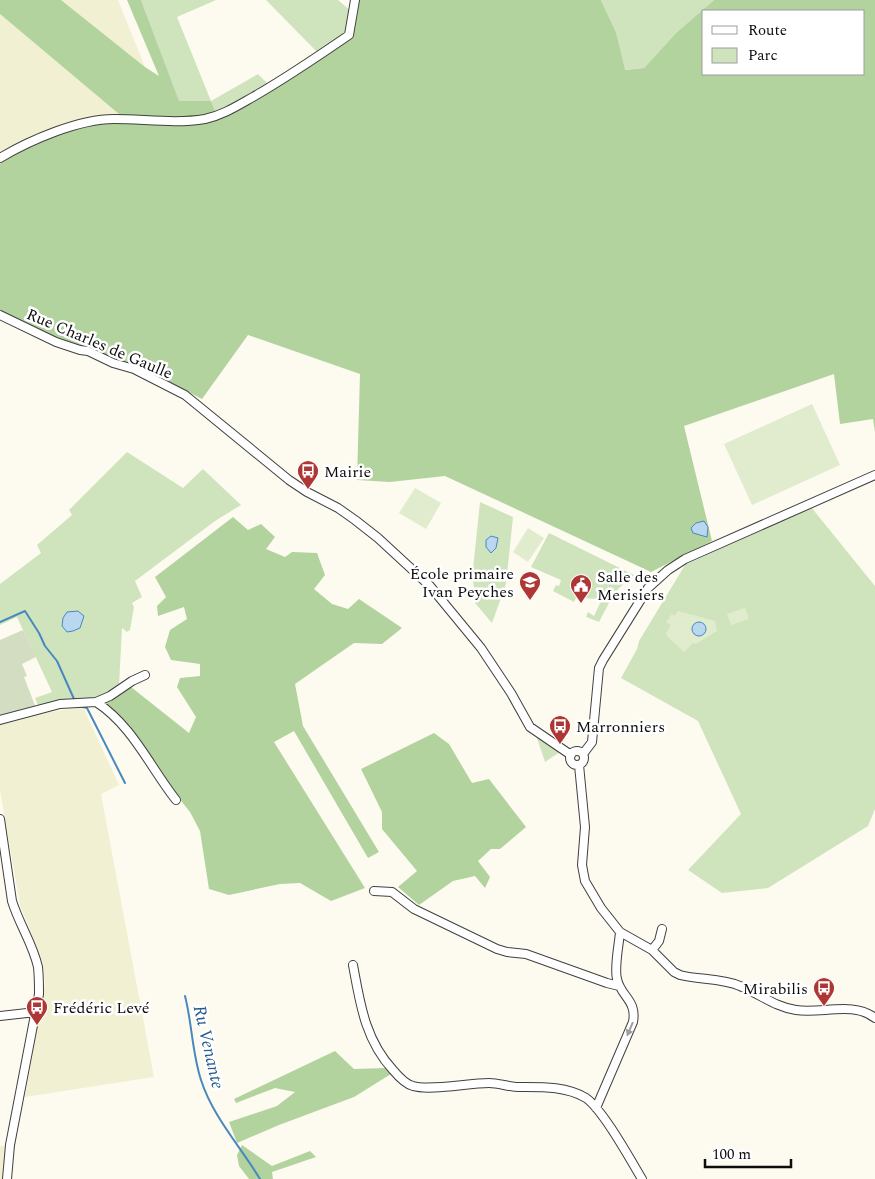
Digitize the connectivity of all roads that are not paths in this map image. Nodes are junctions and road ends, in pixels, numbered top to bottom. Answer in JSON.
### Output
{"nodes":[{"id":1,"x":356,"y":0,"type":"edge"},
{"id":2,"x":0,"y":158,"type":"edge"},
{"id":3,"x":0,"y":315,"type":"edge"},
{"id":4,"x":875,"y":475,"type":"edge"},
{"id":5,"x":145,"y":675,"type":"dead end"},
{"id":6,"x":96,"y":702,"type":"junction"},
{"id":7,"x":0,"y":720,"type":"edge"},
{"id":8,"x":583,"y":754,"type":"junction"},
{"id":9,"x":571,"y":756,"type":"junction"},
{"id":10,"x":579,"y":765,"type":"junction"},
{"id":11,"x":176,"y":800,"type":"dead end"},
{"id":12,"x":0,"y":819,"type":"edge"},
{"id":13,"x":374,"y":891,"type":"dead end"},
{"id":14,"x":662,"y":929,"type":"dead end"},
{"id":15,"x":620,"y":932,"type":"junction"},
{"id":16,"x":652,"y":950,"type":"junction"},
{"id":17,"x":353,"y":965,"type":"dead end"},
{"id":18,"x":619,"y":986,"type":"junction"},
{"id":19,"x":36,"y":1012,"type":"junction"},
{"id":20,"x":0,"y":1016,"type":"edge"},
{"id":21,"x":875,"y":1018,"type":"edge"},
{"id":22,"x":596,"y":1108,"type":"junction"},
{"id":23,"x":7,"y":1179,"type":"edge"},
{"id":24,"x":642,"y":1179,"type":"edge"}],
"edges":[{"from":1,"to":2,"type":"street"},
{"from":3,"to":9,"type":"street","name":"Rue Charles de Gaulle"},
{"from":4,"to":8,"type":"street"},
{"from":5,"to":6,"type":"street"},
{"from":6,"to":7,"type":"street"},
{"from":6,"to":11,"type":"street"},
{"from":8,"to":9,"type":"street"},
{"from":8,"to":10,"type":"street"},
{"from":9,"to":10,"type":"street"},
{"from":10,"to":15,"type":"street"},
{"from":12,"to":19,"type":"street"},
{"from":13,"to":18,"type":"street"},
{"from":14,"to":16,"type":"street"},
{"from":15,"to":16,"type":"street"},
{"from":15,"to":18,"type":"street"},
{"from":16,"to":21,"type":"street"},
{"from":17,"to":22,"type":"street"},
{"from":18,"to":22,"type":"street","one_way":true},
{"from":19,"to":20,"type":"street"},
{"from":19,"to":23,"type":"street"},
{"from":22,"to":24,"type":"street"}]}
